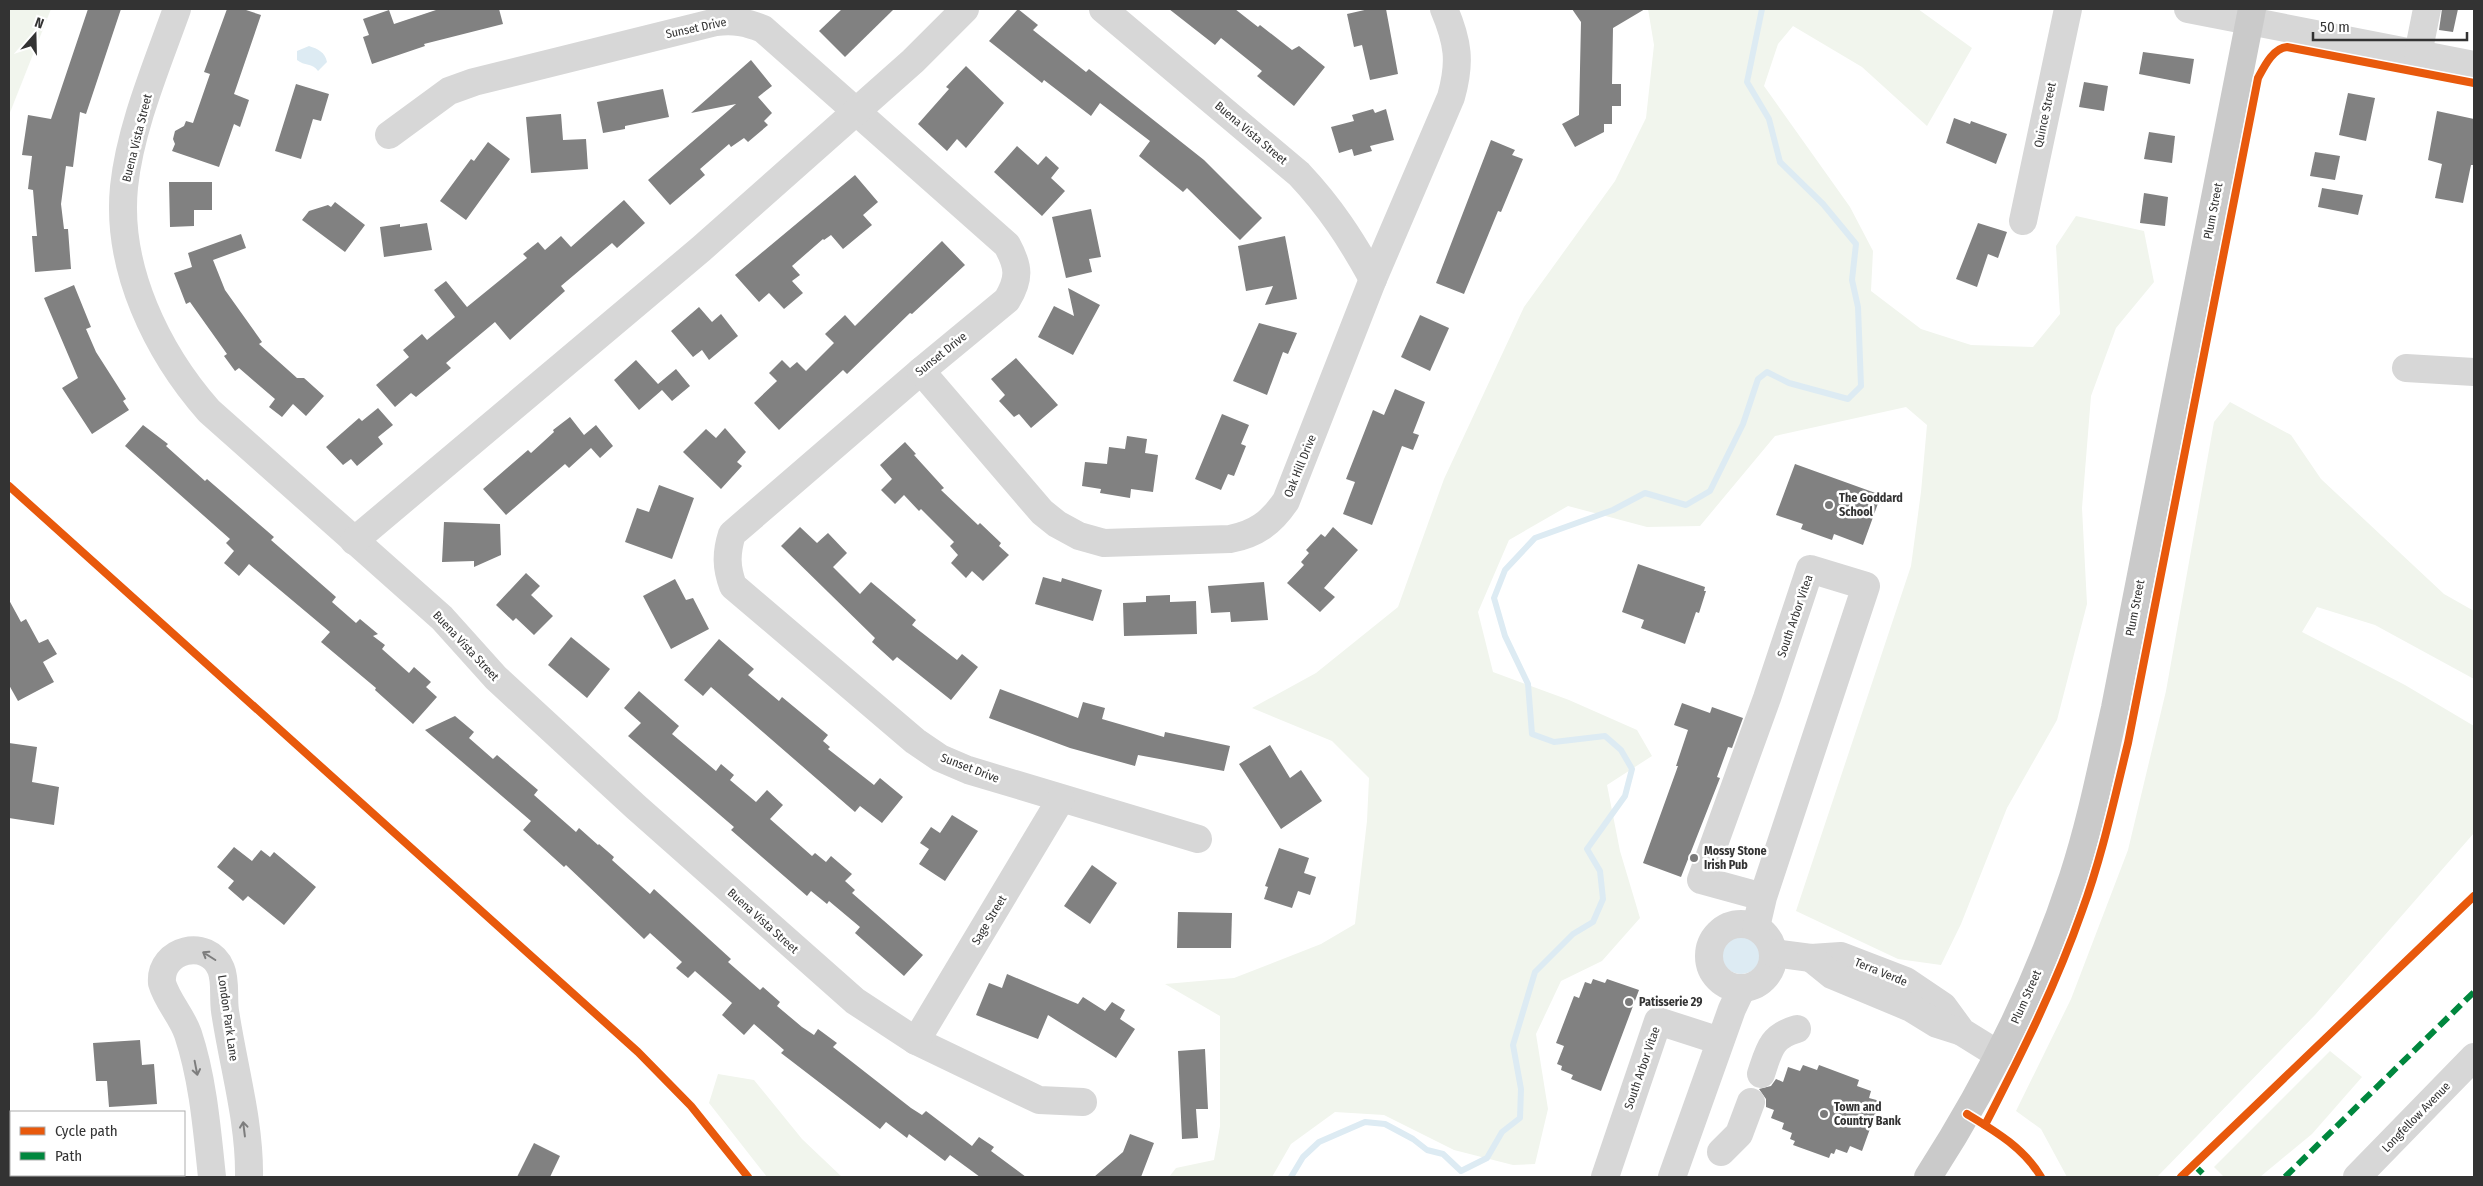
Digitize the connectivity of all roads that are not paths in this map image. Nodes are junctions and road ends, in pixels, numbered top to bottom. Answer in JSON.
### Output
{"nodes":[{"id":1,"x":177,"y":9,"type":"edge"},
{"id":2,"x":965,"y":9,"type":"edge"},
{"id":3,"x":1103,"y":9,"type":"edge"},
{"id":4,"x":1444,"y":9,"type":"edge"},
{"id":5,"x":2068,"y":9,"type":"edge"},
{"id":6,"x":2188,"y":9,"type":"edge"},
{"id":7,"x":2427,"y":9,"type":"edge"},
{"id":8,"x":2251,"y":15,"type":"edge"},
{"id":9,"x":2418,"y":54,"type":"junction"},
{"id":10,"x":2474,"y":65,"type":"edge"},
{"id":11,"x":856,"y":113,"type":"junction"},
{"id":12,"x":389,"y":135,"type":"dead end"},
{"id":13,"x":2023,"y":221,"type":"dead end"},
{"id":14,"x":1373,"y":279,"type":"junction"},
{"id":15,"x":2406,"y":368,"type":"dead end"},
{"id":16,"x":921,"y":371,"type":"junction"},
{"id":17,"x":2474,"y":372,"type":"edge"},
{"id":18,"x":354,"y":541,"type":"junction"},
{"id":19,"x":1061,"y":799,"type":"junction"},
{"id":20,"x":1198,"y":839,"type":"dead end"},
{"id":21,"x":1763,"y":897,"type":"junction"},
{"id":22,"x":1756,"y":927,"type":"junction"},
{"id":23,"x":1773,"y":953,"type":"junction"},
{"id":24,"x":1742,"y":988,"type":"junction"},
{"id":25,"x":1797,"y":1028,"type":"dead end"},
{"id":26,"x":916,"y":1041,"type":"junction"},
{"id":27,"x":1720,"y":1041,"type":"junction"},
{"id":28,"x":1999,"y":1055,"type":"junction"},
{"id":29,"x":2474,"y":1057,"type":"edge"},
{"id":30,"x":1761,"y":1074,"type":"dead end"},
{"id":31,"x":1083,"y":1102,"type":"dead end"},
{"id":32,"x":1751,"y":1102,"type":"dead end"},
{"id":33,"x":1721,"y":1152,"type":"dead end"},
{"id":34,"x":212,"y":1177,"type":"edge"},
{"id":35,"x":249,"y":1177,"type":"edge"},
{"id":36,"x":1606,"y":1177,"type":"edge"},
{"id":37,"x":1672,"y":1177,"type":"edge"},
{"id":38,"x":1928,"y":1177,"type":"edge"},
{"id":39,"x":2357,"y":1177,"type":"edge"}],
"edges":[{"from":1,"to":18,"type":"street","name":"Buena Vista Street"},
{"from":2,"to":11,"type":"street"},
{"from":3,"to":14,"type":"street","name":"Buena Vista Street"},
{"from":4,"to":14,"type":"street","name":"Oak Hill Drive"},
{"from":5,"to":13,"type":"street","name":"Quince Street"},
{"from":6,"to":8,"type":"street"},
{"from":7,"to":9,"type":"street"},
{"from":8,"to":9,"type":"street"},
{"from":8,"to":28,"type":"main road","name":"Plum Street"},
{"from":9,"to":10,"type":"street"},
{"from":11,"to":12,"type":"street","name":"Sunset Drive"},
{"from":11,"to":16,"type":"street","name":"Sunset Drive"},
{"from":11,"to":18,"type":"street"},
{"from":14,"to":16,"type":"street","name":"Oak Hill Drive"},
{"from":15,"to":17,"type":"street"},
{"from":16,"to":19,"type":"street","name":"Sunset Drive"},
{"from":18,"to":26,"type":"street","name":"Buena Vista Street"},
{"from":19,"to":20,"type":"street","name":"Sunset Drive"},
{"from":19,"to":26,"type":"street","name":"Sage Street"},
{"from":21,"to":21,"type":"street","name":"South Arbor Vitea"},
{"from":21,"to":22,"type":"street","name":"South Arbor Vitea"},
{"from":22,"to":23,"type":"street"},
{"from":22,"to":24,"type":"street"},
{"from":23,"to":24,"type":"street"},
{"from":23,"to":28,"type":"street","name":"Terra Verde"},
{"from":24,"to":27,"type":"street"},
{"from":25,"to":30,"type":"street"},
{"from":26,"to":31,"type":"street","name":"Buena Vista Street"},
{"from":27,"to":36,"type":"street","name":"South Arbor Vitae"},
{"from":27,"to":37,"type":"street"},
{"from":28,"to":38,"type":"main road","name":"Plum Street"},
{"from":29,"to":39,"type":"street","name":"Longfellow Avenue"},
{"from":32,"to":33,"type":"street"},
{"from":35,"to":34,"type":"street","name":"London Park Lane","one_way":true}]}
